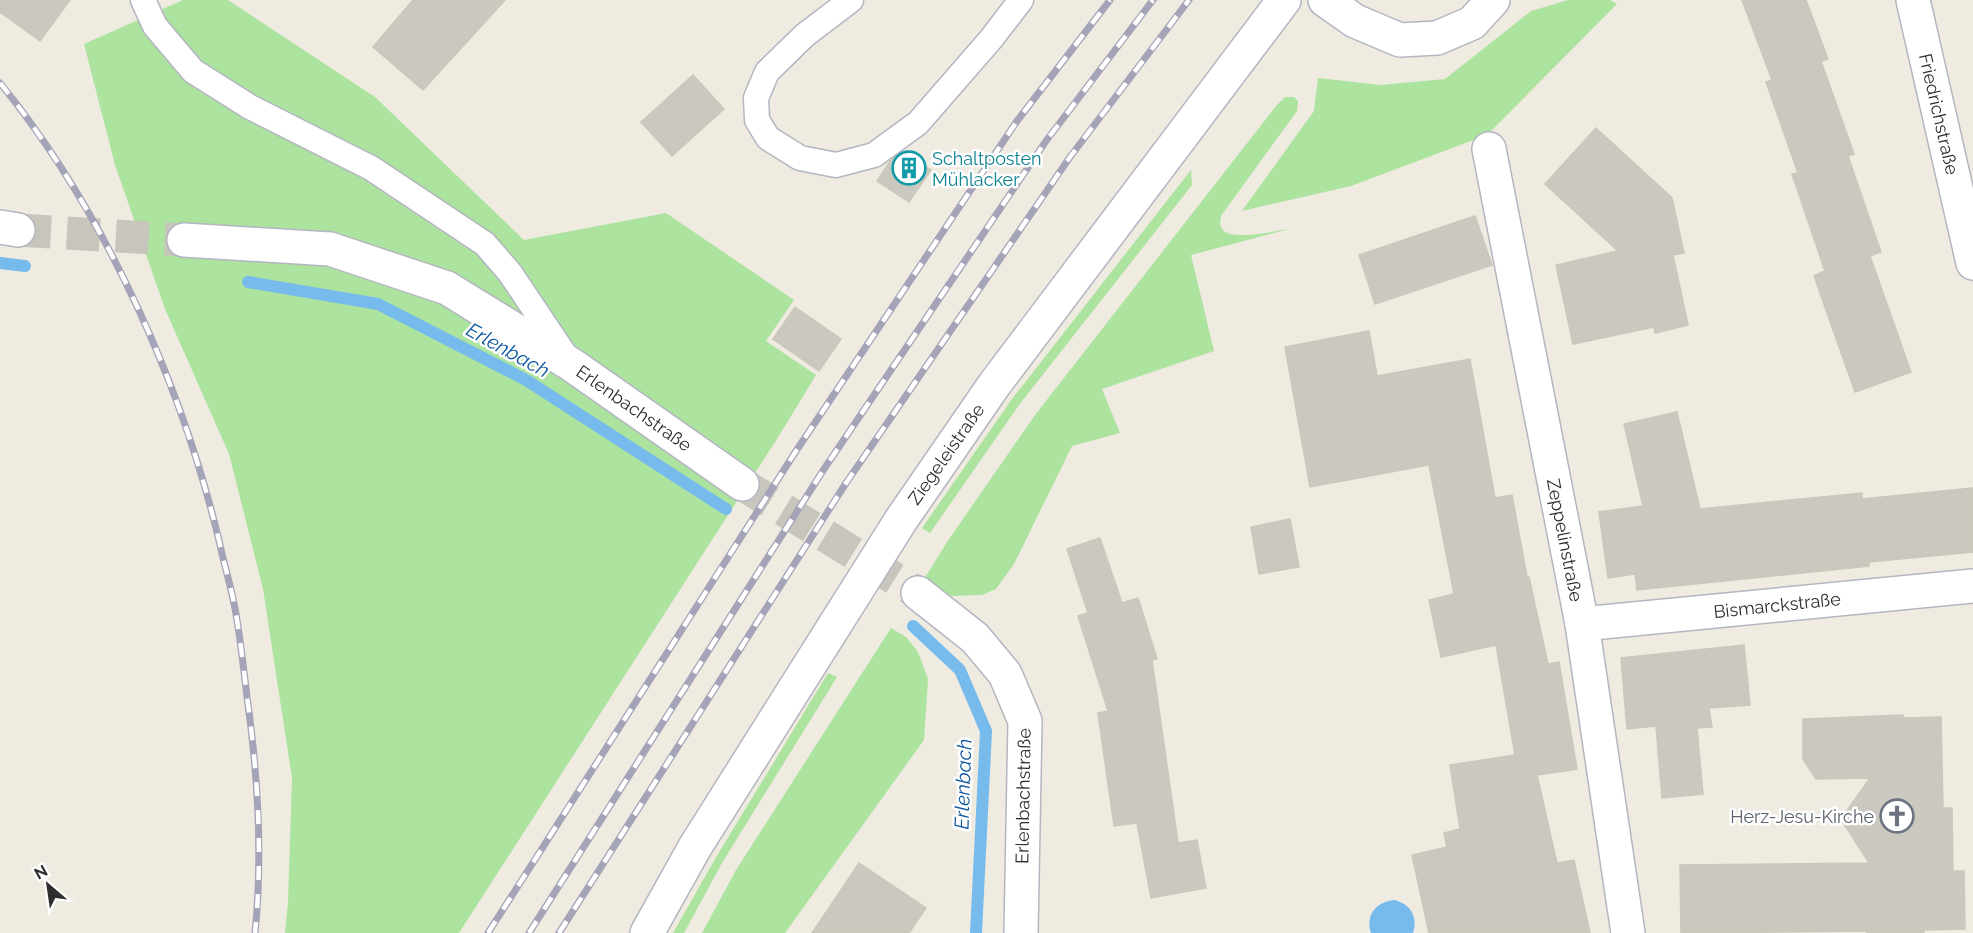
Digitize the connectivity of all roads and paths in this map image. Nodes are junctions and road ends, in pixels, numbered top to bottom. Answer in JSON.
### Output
{"nodes":[{"id":1,"x":143,"y":0,"type":"edge"},
{"id":2,"x":851,"y":0,"type":"edge"},
{"id":3,"x":1021,"y":0,"type":"edge"},
{"id":4,"x":1284,"y":0,"type":"edge"},
{"id":5,"x":1325,"y":0,"type":"edge"},
{"id":6,"x":1493,"y":0,"type":"edge"},
{"id":7,"x":1913,"y":0,"type":"edge"},
{"id":8,"x":1489,"y":149,"type":"dead end"},
{"id":9,"x":184,"y":240,"type":"tunnel mouth"},
{"id":10,"x":1973,"y":263,"type":"edge"},
{"id":11,"x":572,"y":365,"type":"junction"},
{"id":12,"x":742,"y":483,"type":"tunnel mouth"},
{"id":13,"x":1973,"y":586,"type":"edge"},
{"id":14,"x":918,"y":593,"type":"tunnel mouth"},
{"id":15,"x":1582,"y":624,"type":"junction"},
{"id":16,"x":647,"y":933,"type":"edge"},
{"id":17,"x":1021,"y":933,"type":"edge"},
{"id":18,"x":1628,"y":933,"type":"edge"}],
"edges":[{"from":1,"to":11,"type":"lane"},
{"from":2,"to":3,"type":"lane"},
{"from":4,"to":16,"type":"street","name":"Ziegeleistraße"},
{"from":5,"to":6,"type":"street"},
{"from":7,"to":10,"type":"street","name":"Friedrichstraße"},
{"from":8,"to":15,"type":"street","name":"Zeppelinstraße"},
{"from":9,"to":11,"type":"street","name":"Erlenbachstraße"},
{"from":11,"to":12,"type":"street","name":"Erlenbachstraße"},
{"from":13,"to":15,"type":"street","name":"Bismarckstraße"},
{"from":14,"to":17,"type":"street","name":"Erlenbachstraße"},
{"from":15,"to":18,"type":"street","name":"Zeppelinstraße"}]}
